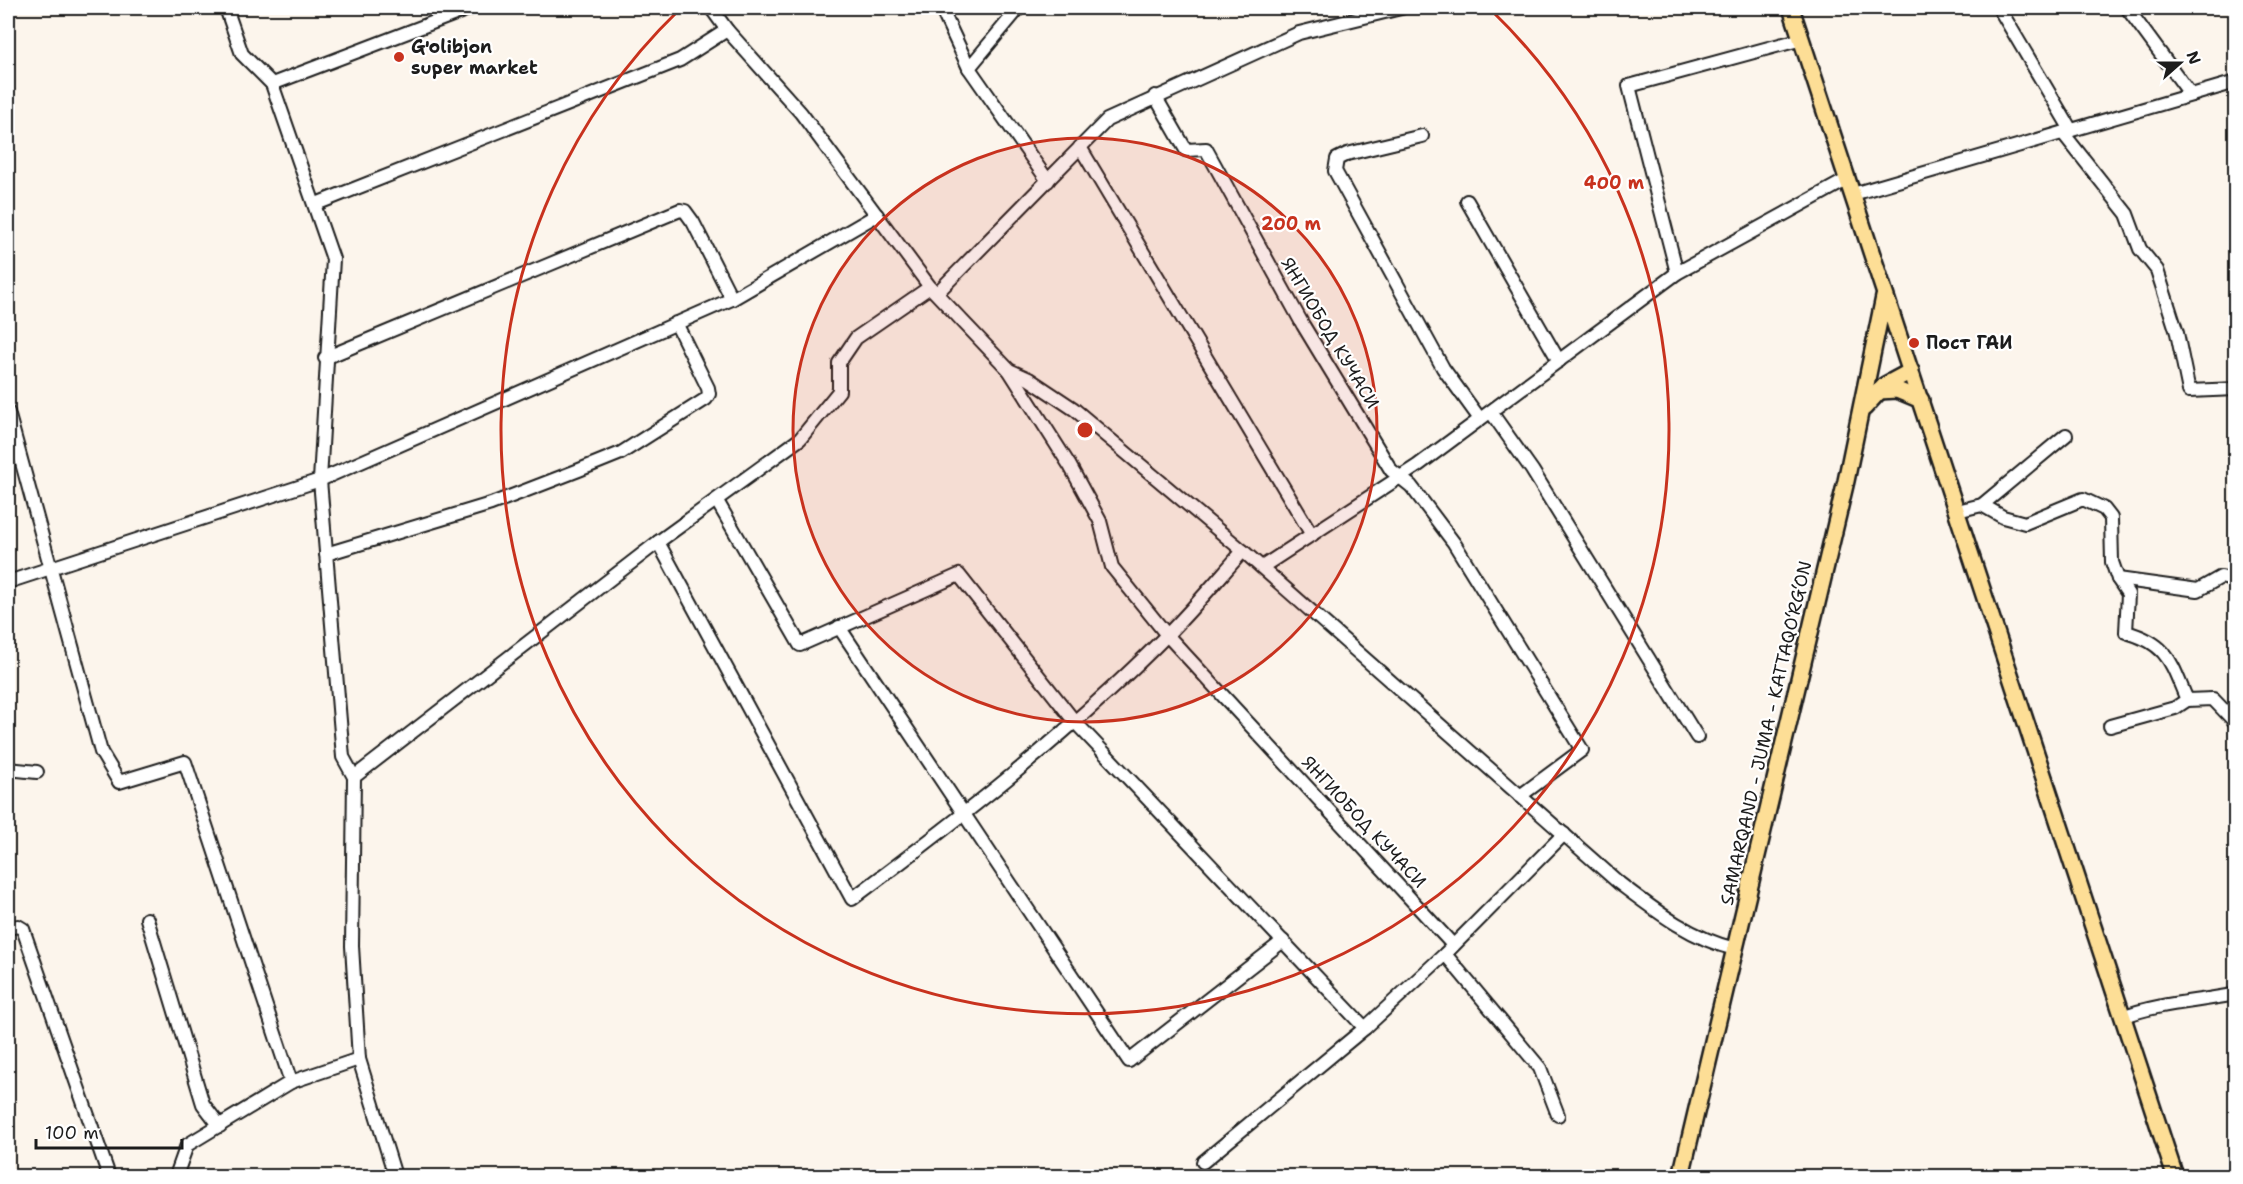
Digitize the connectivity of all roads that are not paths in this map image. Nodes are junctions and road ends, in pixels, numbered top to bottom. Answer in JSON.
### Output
{"nodes":[{"id":1,"x":226,"y":8,"type":"edge"},
{"id":2,"x":471,"y":8,"type":"edge"},
{"id":3,"x":711,"y":8,"type":"edge"},
{"id":4,"x":941,"y":8,"type":"edge"},
{"id":5,"x":1019,"y":8,"type":"edge"},
{"id":6,"x":1401,"y":8,"type":"edge"},
{"id":7,"x":1792,"y":8,"type":"edge"},
{"id":8,"x":1999,"y":8,"type":"edge"},
{"id":9,"x":2127,"y":8,"type":"edge"},
{"id":10,"x":727,"y":30,"type":"junction"},
{"id":11,"x":1802,"y":39,"type":"junction"},
{"id":12,"x":969,"y":68,"type":"junction"},
{"id":13,"x":2235,"y":82,"type":"edge"},
{"id":14,"x":272,"y":84,"type":"junction"},
{"id":15,"x":2191,"y":95,"type":"junction"},
{"id":16,"x":1155,"y":96,"type":"junction"},
{"id":17,"x":2067,"y":132,"type":"junction"},
{"id":18,"x":1422,"y":136,"type":"dead end"},
{"id":19,"x":1080,"y":147,"type":"junction"},
{"id":20,"x":1848,"y":179,"type":"junction"},
{"id":21,"x":1048,"y":181,"type":"junction"},
{"id":22,"x":1853,"y":194,"type":"junction"},
{"id":23,"x":1467,"y":201,"type":"dead end"},
{"id":24,"x":316,"y":204,"type":"junction"},
{"id":25,"x":877,"y":215,"type":"junction"},
{"id":26,"x":1677,"y":273,"type":"junction"},
{"id":27,"x":934,"y":290,"type":"junction"},
{"id":28,"x":1884,"y":297,"type":"junction"},
{"id":29,"x":732,"y":299,"type":"junction"},
{"id":30,"x":676,"y":323,"type":"junction"},
{"id":31,"x":325,"y":357,"type":"junction"},
{"id":32,"x":1559,"y":361,"type":"junction"},
{"id":33,"x":1009,"y":370,"type":"junction"},
{"id":34,"x":1911,"y":371,"type":"junction"},
{"id":35,"x":2235,"y":388,"type":"edge"},
{"id":36,"x":1879,"y":391,"type":"junction"},
{"id":37,"x":1921,"y":400,"type":"junction"},
{"id":38,"x":1862,"y":410,"type":"junction"},
{"id":39,"x":1491,"y":411,"type":"junction"},
{"id":40,"x":8,"y":412,"type":"edge"},
{"id":41,"x":1480,"y":419,"type":"junction"},
{"id":42,"x":2066,"y":435,"type":"dead end"},
{"id":43,"x":1401,"y":477,"type":"junction"},
{"id":44,"x":320,"y":480,"type":"junction"},
{"id":45,"x":717,"y":501,"type":"junction"},
{"id":46,"x":1982,"y":505,"type":"junction"},
{"id":47,"x":1957,"y":511,"type":"junction"},
{"id":48,"x":1312,"y":535,"type":"junction"},
{"id":49,"x":658,"y":542,"type":"junction"},
{"id":50,"x":1243,"y":551,"type":"junction"},
{"id":51,"x":326,"y":554,"type":"junction"},
{"id":52,"x":51,"y":567,"type":"junction"},
{"id":53,"x":1262,"y":567,"type":"junction"},
{"id":54,"x":2118,"y":579,"type":"junction"},
{"id":55,"x":2235,"y":581,"type":"edge"},
{"id":56,"x":8,"y":582,"type":"edge"},
{"id":57,"x":839,"y":627,"type":"junction"},
{"id":58,"x":1167,"y":635,"type":"junction"},
{"id":59,"x":2187,"y":700,"type":"junction"},
{"id":60,"x":1075,"y":722,"type":"junction"},
{"id":61,"x":2235,"y":723,"type":"edge"},
{"id":62,"x":2110,"y":726,"type":"dead end"},
{"id":63,"x":1697,"y":737,"type":"dead end"},
{"id":64,"x":8,"y":769,"type":"edge"},
{"id":65,"x":37,"y":772,"type":"dead end"},
{"id":66,"x":354,"y":777,"type":"junction"},
{"id":67,"x":1521,"y":796,"type":"junction"},
{"id":68,"x":963,"y":816,"type":"junction"},
{"id":69,"x":1564,"y":834,"type":"junction"},
{"id":70,"x":147,"y":919,"type":"dead end"},
{"id":71,"x":8,"y":928,"type":"edge"},
{"id":72,"x":1283,"y":941,"type":"junction"},
{"id":73,"x":1449,"y":949,"type":"junction"},
{"id":74,"x":1735,"y":949,"type":"junction"},
{"id":75,"x":2235,"y":994,"type":"edge"},
{"id":76,"x":2122,"y":1017,"type":"junction"},
{"id":77,"x":1365,"y":1028,"type":"junction"},
{"id":78,"x":359,"y":1059,"type":"junction"},
{"id":79,"x":291,"y":1082,"type":"junction"},
{"id":80,"x":1558,"y":1115,"type":"dead end"},
{"id":81,"x":220,"y":1126,"type":"junction"},
{"id":82,"x":1203,"y":1162,"type":"dead end"},
{"id":83,"x":109,"y":1176,"type":"edge"},
{"id":84,"x":176,"y":1176,"type":"edge"},
{"id":85,"x":395,"y":1176,"type":"edge"},
{"id":86,"x":1681,"y":1176,"type":"edge"},
{"id":87,"x":2175,"y":1176,"type":"edge"}],
"edges":[{"from":1,"to":14,"type":"street"},
{"from":2,"to":14,"type":"street"},
{"from":3,"to":10,"type":"street","name":"ЯНГИОБОД КУЧАСИ"},
{"from":4,"to":12,"type":"street"},
{"from":5,"to":12,"type":"street"},
{"from":6,"to":16,"type":"street"},
{"from":7,"to":11,"type":"main road"},
{"from":8,"to":17,"type":"street"},
{"from":9,"to":15,"type":"street"},
{"from":10,"to":24,"type":"street"},
{"from":10,"to":25,"type":"street","name":"ЯНГИОБОД КУЧАСИ"},
{"from":11,"to":20,"type":"main road"},
{"from":11,"to":26,"type":"street"},
{"from":12,"to":21,"type":"street"},
{"from":13,"to":15,"type":"street"},
{"from":14,"to":24,"type":"street"},
{"from":15,"to":17,"type":"street"},
{"from":16,"to":19,"type":"street"},
{"from":16,"to":43,"type":"street","name":"ЯНГИОБОД КУЧАСИ"},
{"from":17,"to":22,"type":"street"},
{"from":17,"to":35,"type":"street"},
{"from":18,"to":41,"type":"street"},
{"from":19,"to":21,"type":"street"},
{"from":19,"to":48,"type":"street"},
{"from":20,"to":22,"type":"main road"},
{"from":20,"to":26,"type":"street"},
{"from":21,"to":27,"type":"street"},
{"from":22,"to":28,"type":"main road"},
{"from":23,"to":32,"type":"street"},
{"from":24,"to":31,"type":"street"},
{"from":25,"to":27,"type":"street","name":"ЯНГИОБОД КУЧАСИ"},
{"from":25,"to":29,"type":"street"},
{"from":26,"to":32,"type":"street"},
{"from":27,"to":33,"type":"street","name":"ЯНГИОБОД КУЧАСИ"},
{"from":27,"to":45,"type":"street"},
{"from":28,"to":34,"type":"main road"},
{"from":28,"to":38,"type":"main road","name":"SAMARQAND - JUMA - KATTAQO‘RG‘ON"},
{"from":29,"to":30,"type":"street"},
{"from":29,"to":31,"type":"street"},
{"from":30,"to":44,"type":"street"},
{"from":30,"to":51,"type":"street"},
{"from":31,"to":44,"type":"street"},
{"from":32,"to":39,"type":"street"},
{"from":33,"to":50,"type":"street","name":"ЯНГИОБОД КУЧАСИ"},
{"from":33,"to":58,"type":"street","name":"ЯНГИОБОД КУЧАСИ"},
{"from":34,"to":36,"type":"main road"},
{"from":34,"to":37,"type":"main road"},
{"from":36,"to":37,"type":"main road"},
{"from":36,"to":38,"type":"main road"},
{"from":37,"to":47,"type":"main road"},
{"from":38,"to":74,"type":"main road","name":"SAMARQAND - JUMA - KATTAQO‘RG‘ON"},
{"from":39,"to":41,"type":"street"},
{"from":39,"to":63,"type":"street"},
{"from":40,"to":52,"type":"street"},
{"from":41,"to":43,"type":"street"},
{"from":42,"to":46,"type":"street"},
{"from":43,"to":48,"type":"street"},
{"from":43,"to":67,"type":"street","name":"ЯНГИОБОД КУЧАСИ"},
{"from":44,"to":51,"type":"street"},
{"from":44,"to":52,"type":"street"},
{"from":45,"to":49,"type":"street"},
{"from":45,"to":57,"type":"street"},
{"from":46,"to":47,"type":"street"},
{"from":46,"to":54,"type":"street"},
{"from":47,"to":76,"type":"main road"},
{"from":48,"to":53,"type":"street"},
{"from":49,"to":66,"type":"street"},
{"from":49,"to":68,"type":"street"},
{"from":50,"to":53,"type":"street","name":"ЯНГИОБОД КУЧАСИ"},
{"from":50,"to":58,"type":"street"},
{"from":51,"to":66,"type":"street"},
{"from":52,"to":56,"type":"street"},
{"from":52,"to":79,"type":"street"},
{"from":53,"to":67,"type":"street","name":"ЯНГИОБОД КУЧАСИ"},
{"from":54,"to":55,"type":"street"},
{"from":54,"to":59,"type":"street"},
{"from":57,"to":60,"type":"street"},
{"from":57,"to":68,"type":"street"},
{"from":58,"to":60,"type":"street"},
{"from":58,"to":73,"type":"street","name":"ЯНГИОБОД КУЧАСИ"},
{"from":59,"to":61,"type":"street"},
{"from":59,"to":62,"type":"street"},
{"from":60,"to":68,"type":"street"},
{"from":60,"to":72,"type":"street"},
{"from":64,"to":65,"type":"street"},
{"from":66,"to":78,"type":"street"},
{"from":67,"to":69,"type":"street","name":"ЯНГИОБОД КУЧАСИ"},
{"from":68,"to":72,"type":"street"},
{"from":69,"to":73,"type":"street"},
{"from":69,"to":74,"type":"street","name":"ЯНГИОБОД КУЧАСИ"},
{"from":70,"to":81,"type":"street"},
{"from":71,"to":83,"type":"street"},
{"from":72,"to":77,"type":"street"},
{"from":73,"to":77,"type":"street"},
{"from":73,"to":80,"type":"street","name":"ЯНГИОБОД КУЧАСИ"},
{"from":74,"to":86,"type":"main road","name":"SAMARQAND - JUMA - KATTAQO‘RG‘ON"},
{"from":75,"to":76,"type":"street"},
{"from":76,"to":87,"type":"main road"},
{"from":77,"to":82,"type":"street"},
{"from":78,"to":79,"type":"street"},
{"from":78,"to":85,"type":"street"},
{"from":79,"to":81,"type":"street"},
{"from":81,"to":84,"type":"street"}]}
